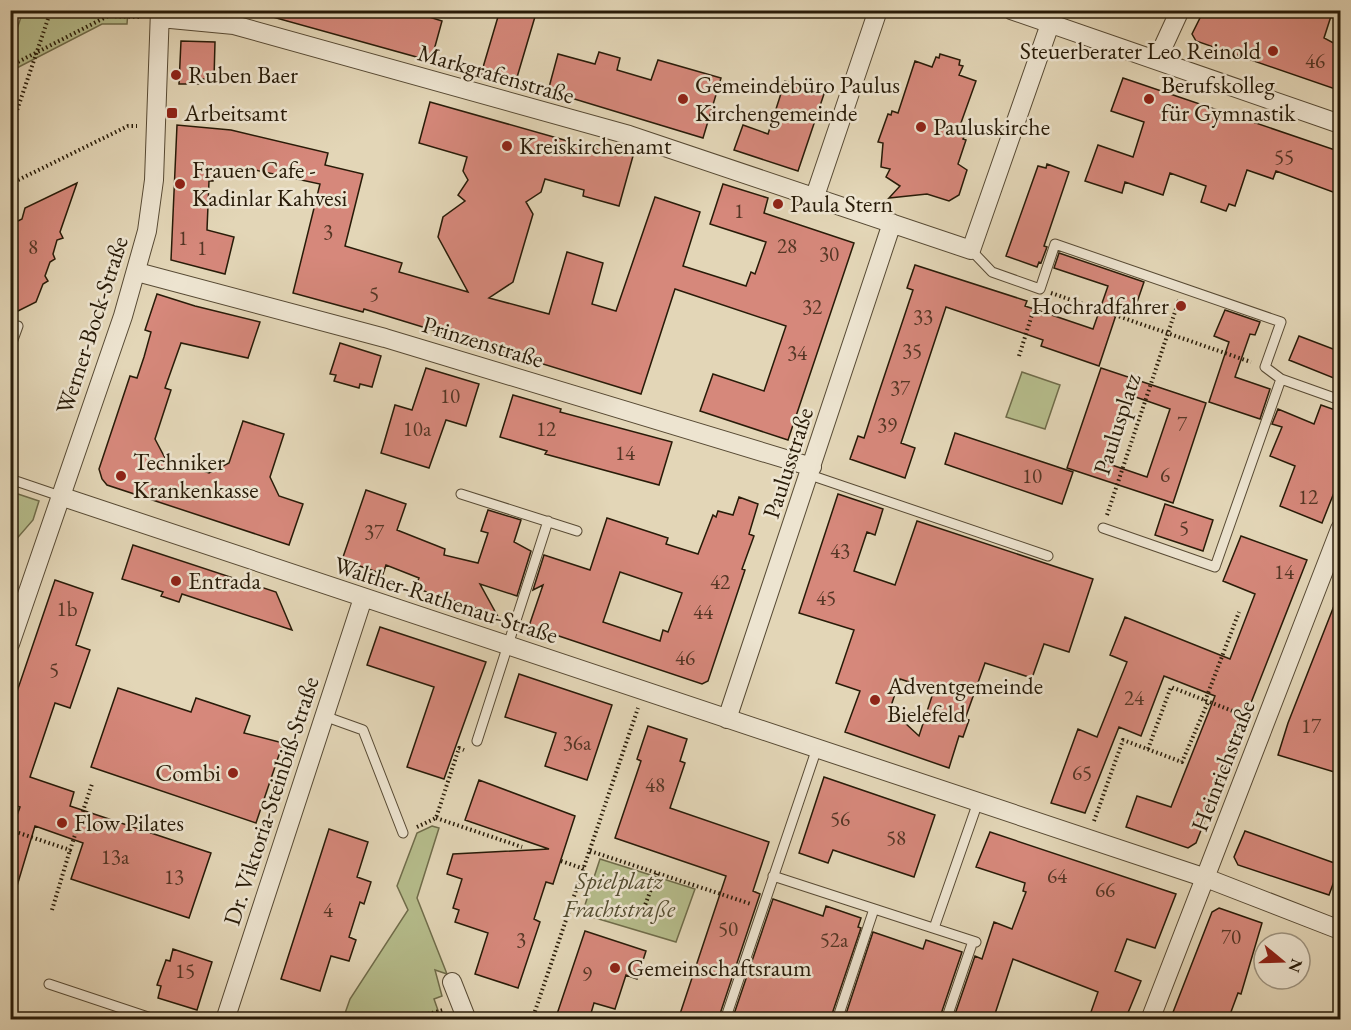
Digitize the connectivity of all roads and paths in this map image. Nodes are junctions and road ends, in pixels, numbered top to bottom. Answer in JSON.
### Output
{"nodes":[{"id":1,"x":51,"y":10,"type":"edge"},
{"id":2,"x":878,"y":10,"type":"edge"},
{"id":3,"x":1011,"y":10,"type":"edge"},
{"id":4,"x":1180,"y":10,"type":"edge"},
{"id":5,"x":160,"y":14,"type":"edge"},
{"id":6,"x":1050,"y":24,"type":"junction"},
{"id":7,"x":36,"y":53,"type":"junction"},
{"id":8,"x":1156,"y":60,"type":"junction"},
{"id":9,"x":10,"y":66,"type":"edge"},
{"id":10,"x":1341,"y":124,"type":"edge"},
{"id":11,"x":155,"y":126,"type":"junction"},
{"id":12,"x":10,"y":130,"type":"edge"},
{"id":13,"x":10,"y":184,"type":"edge"},
{"id":14,"x":815,"y":196,"type":"junction"},
{"id":15,"x":892,"y":223,"type":"junction"},
{"id":16,"x":971,"y":250,"type":"junction"},
{"id":17,"x":137,"y":272,"type":"junction"},
{"id":18,"x":1183,"y":288,"type":"junction"},
{"id":19,"x":1040,"y":289,"type":"junction"},
{"id":20,"x":18,"y":326,"type":"dead end"},
{"id":21,"x":1168,"y":333,"type":"junction"},
{"id":22,"x":10,"y":348,"type":"edge"},
{"id":23,"x":1019,"y":356,"type":"dead end"},
{"id":24,"x":1265,"y":367,"type":"junction"},
{"id":25,"x":1281,"y":379,"type":"junction"},
{"id":26,"x":1341,"y":400,"type":"edge"},
{"id":27,"x":811,"y":471,"type":"junction"},
{"id":28,"x":10,"y":479,"type":"edge"},
{"id":29,"x":460,"y":494,"type":"dead end"},
{"id":30,"x":60,"y":496,"type":"junction"},
{"id":31,"x":548,"y":521,"type":"junction"},
{"id":32,"x":1103,"y":528,"type":"joint"},
{"id":33,"x":1341,"y":529,"type":"edge"},
{"id":34,"x":577,"y":531,"type":"dead end"},
{"id":35,"x":1048,"y":556,"type":"dead end"},
{"id":36,"x":363,"y":598,"type":"junction"},
{"id":37,"x":1239,"y":612,"type":"dead end"},
{"id":38,"x":10,"y":644,"type":"edge"},
{"id":39,"x":509,"y":646,"type":"junction"},
{"id":40,"x":644,"y":691,"type":"junction"},
{"id":41,"x":1206,"y":702,"type":"junction"},
{"id":42,"x":324,"y":716,"type":"junction"},
{"id":43,"x":728,"y":718,"type":"junction"},
{"id":44,"x":1265,"y":723,"type":"junction"},
{"id":45,"x":477,"y":741,"type":"dead end"},
{"id":46,"x":817,"y":748,"type":"junction"},
{"id":47,"x":1148,"y":749,"type":"junction"},
{"id":48,"x":92,"y":784,"type":"dead end"},
{"id":49,"x":978,"y":802,"type":"junction"},
{"id":50,"x":436,"y":818,"type":"dead end"},
{"id":51,"x":10,"y":830,"type":"edge"},
{"id":52,"x":403,"y":833,"type":"dead end"},
{"id":53,"x":1087,"y":838,"type":"junction"},
{"id":54,"x":522,"y":847,"type":"dead end"},
{"id":55,"x":70,"y":850,"type":"junction"},
{"id":56,"x":590,"y":851,"type":"junction"},
{"id":57,"x":561,"y":861,"type":"dead end"},
{"id":58,"x":584,"y":868,"type":"junction"},
{"id":59,"x":657,"y":873,"type":"junction"},
{"id":60,"x":773,"y":876,"type":"junction"},
{"id":61,"x":1206,"y":878,"type":"junction"},
{"id":62,"x":763,"y":908,"type":"junction"},
{"id":63,"x":874,"y":909,"type":"junction"},
{"id":64,"x":52,"y":910,"type":"dead end"},
{"id":65,"x":655,"y":916,"type":"dead end"},
{"id":66,"x":934,"y":928,"type":"junction"},
{"id":67,"x":1341,"y":930,"type":"edge"},
{"id":68,"x":15,"y":962,"type":"dead end"},
{"id":69,"x":10,"y":969,"type":"edge"},
{"id":70,"x":452,"y":982,"type":"dead end"},
{"id":71,"x":49,"y":984,"type":"dead end"},
{"id":72,"x":463,"y":1012,"type":"edge"},
{"id":73,"x":157,"y":1020,"type":"edge"},
{"id":74,"x":225,"y":1020,"type":"edge"},
{"id":75,"x":406,"y":1020,"type":"edge"},
{"id":76,"x":532,"y":1020,"type":"edge"},
{"id":77,"x":725,"y":1020,"type":"edge"},
{"id":78,"x":837,"y":1020,"type":"edge"},
{"id":79,"x":945,"y":1020,"type":"edge"},
{"id":80,"x":1150,"y":1020,"type":"edge"}],
"edges":[{"from":1,"to":7,"type":"path"},
{"from":2,"to":14,"type":"street"},
{"from":3,"to":6,"type":"street"},
{"from":4,"to":8,"type":"street"},
{"from":5,"to":7,"type":"path"},
{"from":5,"to":11,"type":"street","name":"Werner-Bock-Straße"},
{"from":5,"to":14,"type":"street","name":"Markgrafenstraße"},
{"from":6,"to":8,"type":"street"},
{"from":6,"to":16,"type":"street"},
{"from":7,"to":9,"type":"path"},
{"from":7,"to":12,"type":"path"},
{"from":8,"to":10,"type":"street"},
{"from":11,"to":13,"type":"path"},
{"from":11,"to":17,"type":"street","name":"Werner-Bock-Straße"},
{"from":14,"to":15,"type":"street"},
{"from":15,"to":16,"type":"street"},
{"from":15,"to":27,"type":"street","name":"Paulusstraße"},
{"from":16,"to":19,"type":"lane"},
{"from":17,"to":27,"type":"street","name":"Prinzenstraße"},
{"from":17,"to":30,"type":"street","name":"Werner-Bock-Straße"},
{"from":18,"to":19,"type":"lane"},
{"from":18,"to":21,"type":"path","name":"Paulusplatz"},
{"from":18,"to":24,"type":"lane"},
{"from":19,"to":21,"type":"path"},
{"from":19,"to":23,"type":"path"},
{"from":20,"to":22,"type":"lane"},
{"from":21,"to":24,"type":"path"},
{"from":21,"to":32,"type":"path","name":"Paulusplatz"},
{"from":24,"to":25,"type":"lane"},
{"from":25,"to":26,"type":"lane"},
{"from":25,"to":32,"type":"lane"},
{"from":27,"to":35,"type":"lane"},
{"from":27,"to":43,"type":"street","name":"Paulusstraße"},
{"from":28,"to":30,"type":"lane"},
{"from":29,"to":31,"type":"lane"},
{"from":30,"to":36,"type":"street","name":"Walther-Rathenau-Straße"},
{"from":30,"to":38,"type":"street","name":"Werner-Bock-Straße"},
{"from":31,"to":34,"type":"lane"},
{"from":31,"to":39,"type":"lane"},
{"from":33,"to":44,"type":"street","name":"Heinrichstraße"},
{"from":36,"to":39,"type":"street","name":"Walther-Rathenau-Straße"},
{"from":36,"to":42,"type":"street","name":"Dr. Viktoria-Steinbiß-Straße"},
{"from":37,"to":41,"type":"path"},
{"from":39,"to":40,"type":"street","name":"Walther-Rathenau-Straße"},
{"from":39,"to":45,"type":"lane"},
{"from":40,"to":43,"type":"street","name":"Walther-Rathenau-Straße"},
{"from":40,"to":56,"type":"path"},
{"from":41,"to":44,"type":"path"},
{"from":41,"to":47,"type":"path"},
{"from":41,"to":47,"type":"path"},
{"from":42,"to":52,"type":"lane"},
{"from":42,"to":74,"type":"street","name":"Dr. Viktoria-Steinbiß-Straße"},
{"from":43,"to":46,"type":"street","name":"Walther-Rathenau-Straße"},
{"from":44,"to":61,"type":"street","name":"Heinrichstraße"},
{"from":46,"to":49,"type":"street","name":"Walther-Rathenau-Straße"},
{"from":46,"to":60,"type":"lane"},
{"from":47,"to":53,"type":"path"},
{"from":48,"to":55,"type":"path"},
{"from":49,"to":53,"type":"street","name":"Walther-Rathenau-Straße"},
{"from":49,"to":66,"type":"lane"},
{"from":50,"to":54,"type":"path"},
{"from":51,"to":55,"type":"path"},
{"from":53,"to":61,"type":"street","name":"Walther-Rathenau-Straße"},
{"from":55,"to":64,"type":"path"},
{"from":56,"to":58,"type":"path"},
{"from":56,"to":59,"type":"path"},
{"from":57,"to":58,"type":"path"},
{"from":58,"to":76,"type":"path"},
{"from":59,"to":62,"type":"path"},
{"from":59,"to":65,"type":"path"},
{"from":60,"to":62,"type":"lane"},
{"from":60,"to":63,"type":"lane"},
{"from":61,"to":67,"type":"street","name":"Walther-Rathenau-Straße"},
{"from":61,"to":80,"type":"street","name":"Heinrichstraße"},
{"from":62,"to":77,"type":"lane"},
{"from":63,"to":66,"type":"lane"},
{"from":63,"to":78,"type":"lane"},
{"from":66,"to":79,"type":"lane"},
{"from":68,"to":69,"type":"path"},
{"from":70,"to":72,"type":"street"},
{"from":71,"to":73,"type":"lane"},
{"from":72,"to":75,"type":"path"}]}
